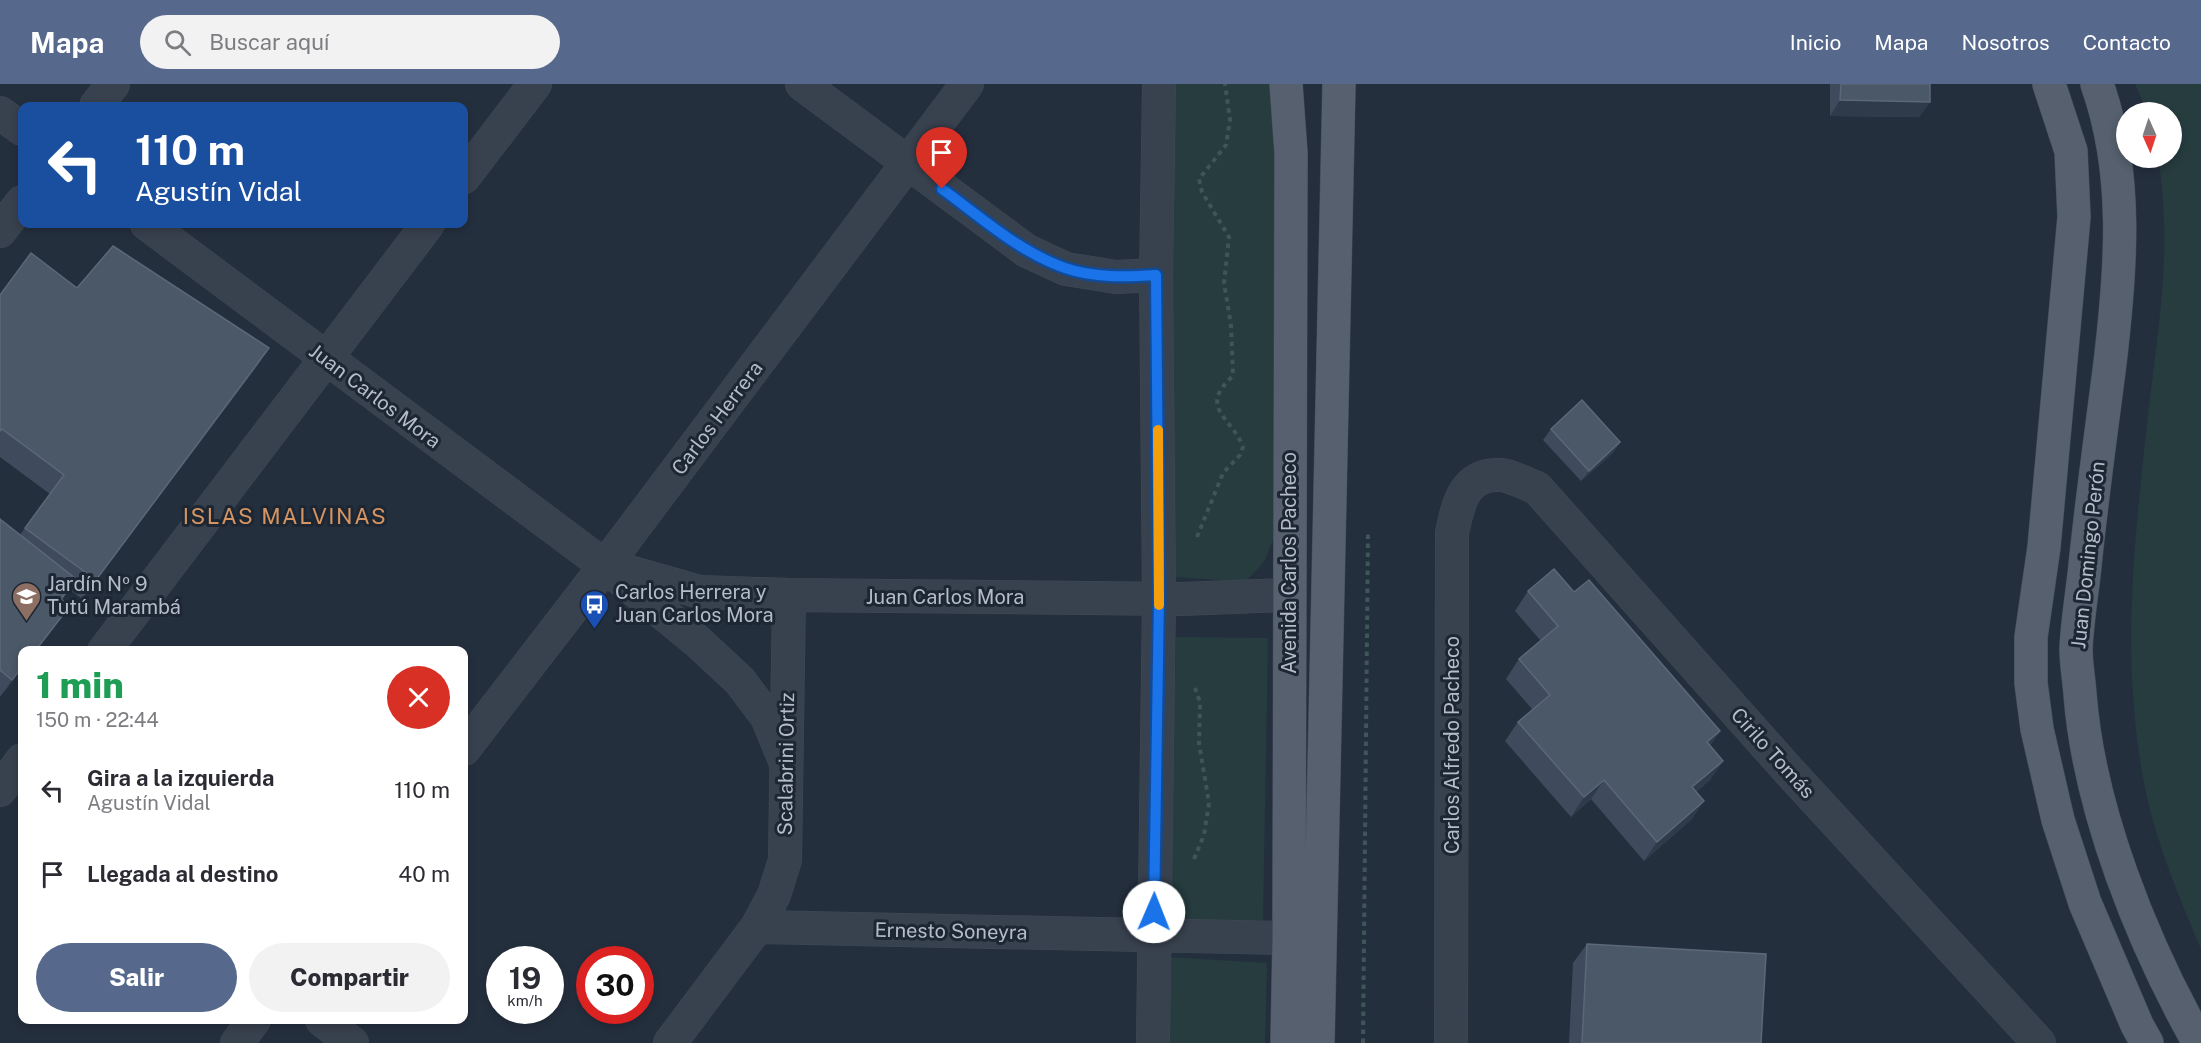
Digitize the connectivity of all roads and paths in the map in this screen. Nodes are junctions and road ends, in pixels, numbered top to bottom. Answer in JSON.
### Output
{"nodes":[{"id":1,"x":113,"y":84,"type":"edge"},
{"id":2,"x":536,"y":84,"type":"edge"},
{"id":3,"x":802,"y":84,"type":"edge"},
{"id":4,"x":967,"y":84,"type":"edge"},
{"id":5,"x":1159,"y":84,"type":"edge"},
{"id":6,"x":1224,"y":84,"type":"edge"},
{"id":7,"x":1286,"y":84,"type":"edge"},
{"id":8,"x":1339,"y":84,"type":"edge"},
{"id":9,"x":2049,"y":84,"type":"edge"},
{"id":10,"x":2097,"y":84,"type":"edge"},
{"id":11,"x":99,"y":102,"type":"edge"},
{"id":12,"x":0,"y":113,"type":"edge"},
{"id":13,"x":18,"y":126,"type":"edge"},
{"id":14,"x":908,"y":165,"type":"junction"},
{"id":15,"x":468,"y":172,"type":"edge"},
{"id":16,"x":18,"y":207,"type":"edge"},
{"id":17,"x":152,"y":228,"type":"edge"},
{"id":18,"x":425,"y":228,"type":"edge"},
{"id":19,"x":0,"y":231,"type":"edge"},
{"id":20,"x":1156,"y":275,"type":"junction"},
{"id":21,"x":324,"y":358,"type":"junction"},
{"id":22,"x":1502,"y":475,"type":"joint"},
{"id":23,"x":1368,"y":521,"type":"dead end"},
{"id":24,"x":1196,"y":541,"type":"dead end"},
{"id":25,"x":605,"y":566,"type":"junction"},
{"id":26,"x":1288,"y":595,"type":"junction"},
{"id":27,"x":789,"y":596,"type":"junction"},
{"id":28,"x":1159,"y":598,"type":"junction"},
{"id":29,"x":108,"y":646,"type":"edge"},
{"id":30,"x":1194,"y":683,"type":"dead end"},
{"id":31,"x":468,"y":744,"type":"edge"},
{"id":32,"x":785,"y":761,"type":"junction"},
{"id":33,"x":1192,"y":867,"type":"dead end"},
{"id":34,"x":757,"y":927,"type":"junction"},
{"id":35,"x":1154,"y":934,"type":"junction"},
{"id":36,"x":1289,"y":938,"type":"junction"},
{"id":37,"x":251,"y":1024,"type":"edge"},
{"id":38,"x":327,"y":1024,"type":"edge"},
{"id":39,"x":237,"y":1043,"type":"edge"},
{"id":40,"x":352,"y":1043,"type":"edge"},
{"id":41,"x":670,"y":1043,"type":"edge"},
{"id":42,"x":1153,"y":1043,"type":"edge"},
{"id":43,"x":1287,"y":1043,"type":"edge"},
{"id":44,"x":1318,"y":1043,"type":"edge"},
{"id":45,"x":1363,"y":1043,"type":"edge"},
{"id":46,"x":1451,"y":1043,"type":"edge"},
{"id":47,"x":2039,"y":1043,"type":"edge"},
{"id":48,"x":2147,"y":1043,"type":"edge"},
{"id":49,"x":2199,"y":1043,"type":"edge"}],
"edges":[{"from":1,"to":11,"type":"street"},
{"from":2,"to":15,"type":"street"},
{"from":3,"to":14,"type":"street"},
{"from":4,"to":14,"type":"street","name":"Carlos Herrera"},
{"from":5,"to":20,"type":"street"},
{"from":6,"to":24,"type":"path"},
{"from":7,"to":26,"type":"main road","name":"Avenida Carlos Pacheco"},
{"from":8,"to":44,"type":"main road","name":"Avenida Carlos Pacheco"},
{"from":9,"to":48,"type":"main road"},
{"from":10,"to":49,"type":"main road","name":"Juan Domingo Perón"},
{"from":12,"to":13,"type":"street"},
{"from":14,"to":20,"type":"street"},
{"from":14,"to":25,"type":"street","name":"Carlos Herrera"},
{"from":16,"to":19,"type":"street"},
{"from":17,"to":21,"type":"street","name":"Juan Carlos Mora"},
{"from":18,"to":21,"type":"street"},
{"from":20,"to":28,"type":"street"},
{"from":21,"to":25,"type":"street","name":"Juan Carlos Mora"},
{"from":21,"to":29,"type":"street"},
{"from":22,"to":46,"type":"street","name":"Carlos Alfredo Pacheco"},
{"from":22,"to":47,"type":"street","name":"Cirilo Tomás"},
{"from":23,"to":45,"type":"path"},
{"from":25,"to":27,"type":"street","name":"Juan Carlos Mora"},
{"from":25,"to":31,"type":"street","name":"Carlos Herrera"},
{"from":25,"to":32,"type":"street","name":"Juan Carlos Mora"},
{"from":26,"to":28,"type":"street","name":"Juan Carlos Mora"},
{"from":26,"to":36,"type":"main road","name":"Avenida Carlos Pacheco"},
{"from":27,"to":28,"type":"street","name":"Juan Carlos Mora"},
{"from":27,"to":32,"type":"street","name":"Scalabrini Ortiz"},
{"from":28,"to":35,"type":"street"},
{"from":30,"to":33,"type":"path"},
{"from":32,"to":34,"type":"street","name":"Scalabrini Ortiz"},
{"from":34,"to":35,"type":"street","name":"Ernesto Soneyra"},
{"from":34,"to":41,"type":"street"},
{"from":35,"to":36,"type":"street","name":"Ernesto Soneyra"},
{"from":35,"to":42,"type":"street"},
{"from":36,"to":43,"type":"main road","name":"Avenida Carlos Pacheco"},
{"from":37,"to":39,"type":"street"},
{"from":38,"to":40,"type":"street"}]}
